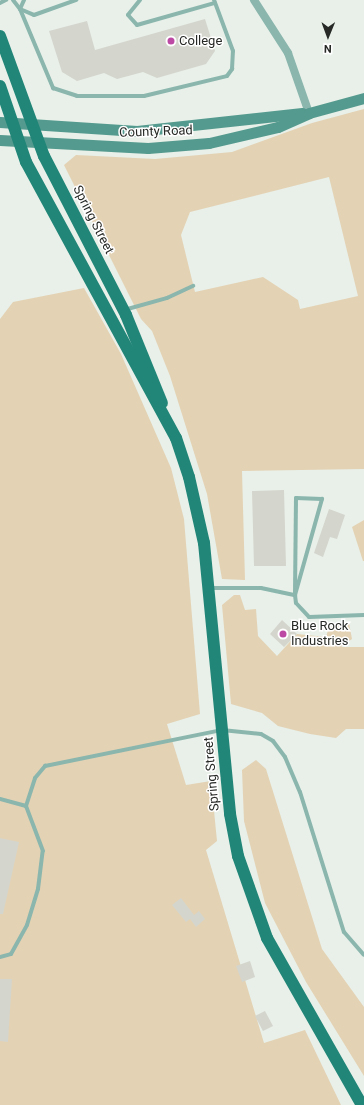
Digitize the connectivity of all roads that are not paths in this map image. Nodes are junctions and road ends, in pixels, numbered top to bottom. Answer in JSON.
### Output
{"nodes":[{"id":1,"x":6,"y":0,"type":"edge"},
{"id":2,"x":13,"y":0,"type":"edge"},
{"id":3,"x":24,"y":0,"type":"edge"},
{"id":4,"x":76,"y":0,"type":"edge"},
{"id":5,"x":140,"y":0,"type":"edge"},
{"id":6,"x":254,"y":0,"type":"edge"},
{"id":7,"x":215,"y":1,"type":"edge"},
{"id":8,"x":0,"y":3,"type":"edge"},
{"id":9,"x":20,"y":8,"type":"junction"},
{"id":10,"x":0,"y":36,"type":"edge"},
{"id":11,"x":0,"y":86,"type":"edge"},
{"id":12,"x":364,"y":98,"type":"edge"},
{"id":13,"x":309,"y":113,"type":"junction"},
{"id":14,"x":0,"y":122,"type":"edge"},
{"id":15,"x":13,"y":123,"type":"junction"},
{"id":16,"x":33,"y":125,"type":"junction"},
{"id":17,"x":0,"y":140,"type":"edge"},
{"id":18,"x":19,"y":141,"type":"junction"},
{"id":19,"x":39,"y":143,"type":"junction"},
{"id":20,"x":193,"y":286,"type":"dead end"},
{"id":21,"x":124,"y":310,"type":"junction"},
{"id":22,"x":165,"y":416,"type":"junction"},
{"id":23,"x":209,"y":588,"type":"junction"},
{"id":24,"x":295,"y":595,"type":"junction"},
{"id":25,"x":364,"y":615,"type":"edge"},
{"id":26,"x":222,"y":730,"type":"junction"},
{"id":27,"x":0,"y":799,"type":"edge"},
{"id":28,"x":26,"y":806,"type":"junction"},
{"id":29,"x":364,"y":955,"type":"edge"},
{"id":30,"x":0,"y":957,"type":"edge"},
{"id":31,"x":362,"y":1105,"type":"edge"}],
"edges":[{"from":1,"to":8,"type":"lane"},
{"from":2,"to":9,"type":"lane"},
{"from":3,"to":9,"type":"lane"},
{"from":4,"to":9,"type":"lane"},
{"from":5,"to":7,"type":"lane"},
{"from":6,"to":13,"type":"street"},
{"from":7,"to":9,"type":"lane"},
{"from":10,"to":16,"type":"main road","name":"Spring Street"},
{"from":11,"to":15,"type":"main road","name":"Spring Street"},
{"from":12,"to":13,"type":"main road","name":"County Road"},
{"from":13,"to":16,"type":"main road","name":"County Road"},
{"from":13,"to":19,"type":"main road","name":"County Road"},
{"from":14,"to":15,"type":"main road","name":"County Road"},
{"from":15,"to":16,"type":"main road","name":"County Road"},
{"from":15,"to":18,"type":"main road","name":"Spring Street"},
{"from":16,"to":19,"type":"main road","name":"Spring Street"},
{"from":17,"to":18,"type":"main road","name":"County Road"},
{"from":18,"to":19,"type":"main road","name":"County Road"},
{"from":18,"to":22,"type":"main road","name":"Spring Street"},
{"from":19,"to":21,"type":"main road","name":"Spring Street"},
{"from":20,"to":21,"type":"lane"},
{"from":21,"to":22,"type":"main road","name":"Spring Street"},
{"from":22,"to":23,"type":"main road","name":"Spring Street"},
{"from":23,"to":24,"type":"lane"},
{"from":23,"to":26,"type":"main road","name":"Spring Street"},
{"from":24,"to":24,"type":"lane"},
{"from":24,"to":25,"type":"lane"},
{"from":26,"to":28,"type":"lane"},
{"from":26,"to":29,"type":"lane"},
{"from":26,"to":31,"type":"main road","name":"Spring Street"},
{"from":27,"to":28,"type":"lane"},
{"from":28,"to":30,"type":"lane"}]}
